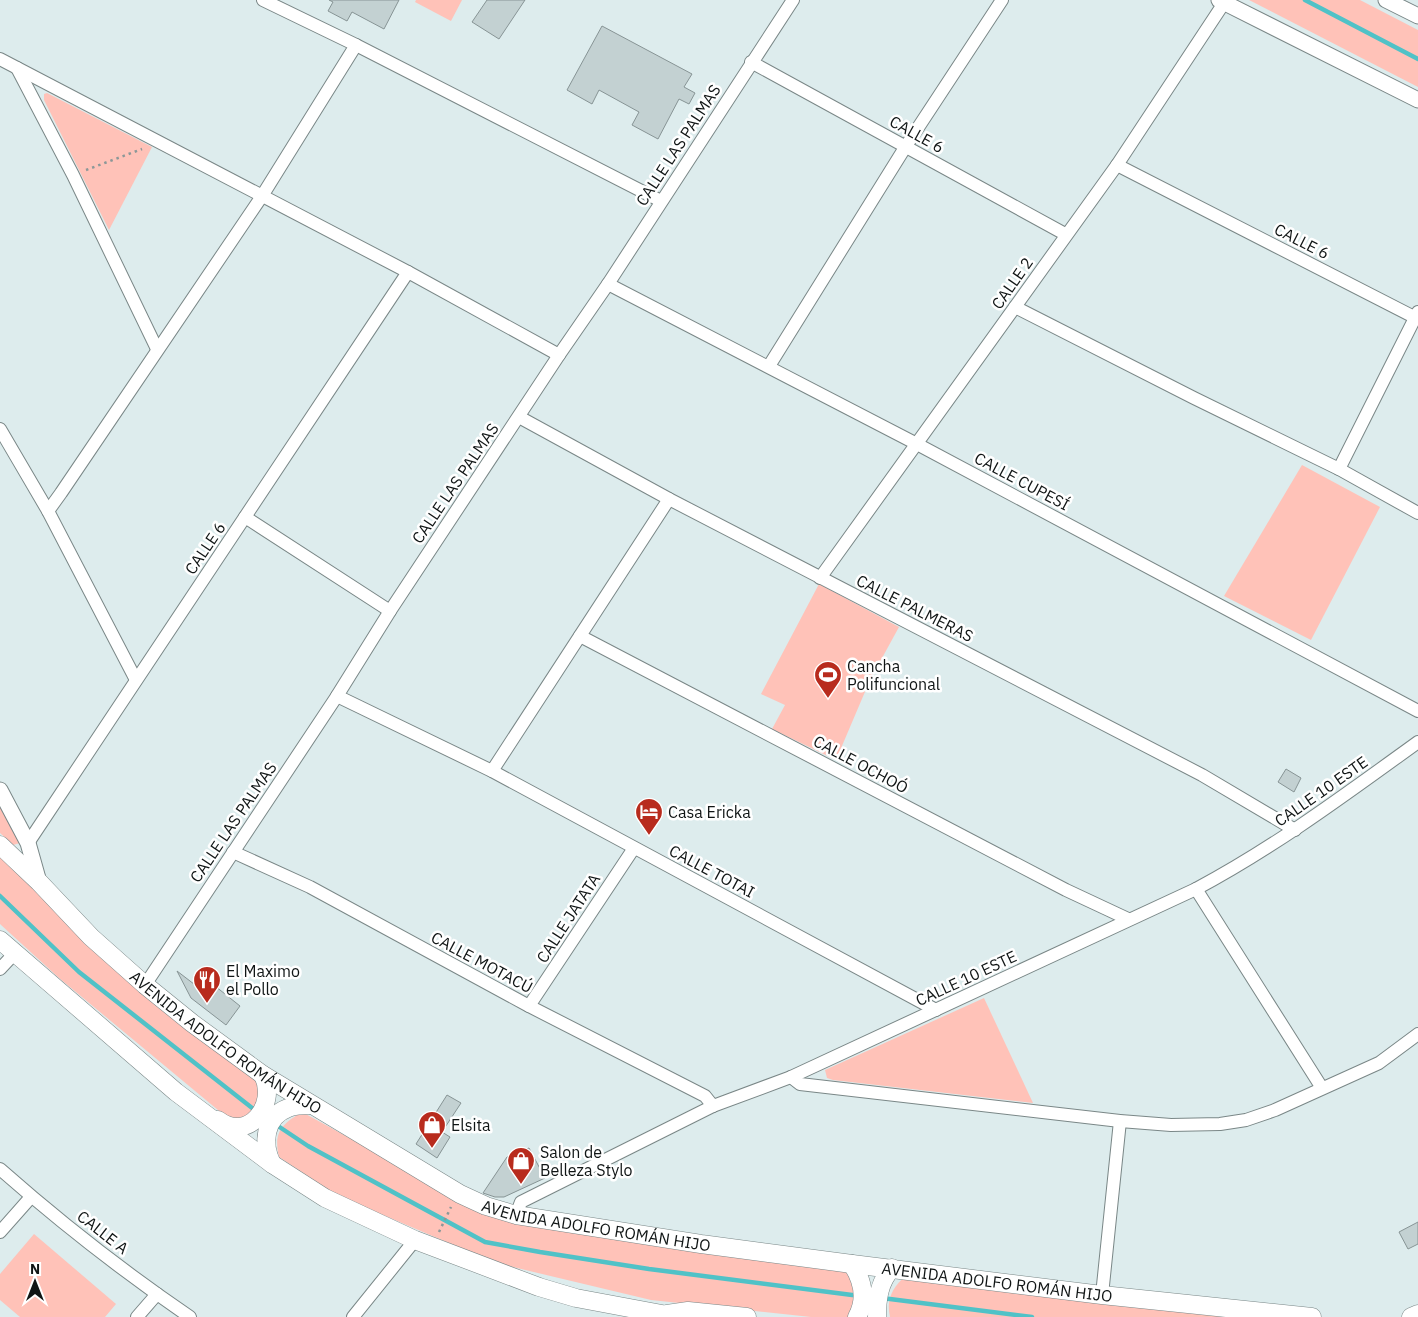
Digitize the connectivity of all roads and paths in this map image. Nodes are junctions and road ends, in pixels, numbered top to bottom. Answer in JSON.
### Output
{"nodes":[{"id":1,"x":263,"y":0,"type":"edge"},
{"id":2,"x":793,"y":0,"type":"edge"},
{"id":3,"x":1002,"y":0,"type":"edge"},
{"id":4,"x":1386,"y":0,"type":"edge"},
{"id":5,"x":1222,"y":1,"type":"edge"},
{"id":6,"x":1418,"y":16,"type":"edge"},
{"id":7,"x":356,"y":45,"type":"junction"},
{"id":8,"x":0,"y":59,"type":"edge"},
{"id":9,"x":751,"y":62,"type":"junction"},
{"id":10,"x":17,"y":68,"type":"junction"},
{"id":11,"x":1418,"y":100,"type":"edge"},
{"id":12,"x":159,"y":142,"type":"junction"},
{"id":13,"x":906,"y":146,"type":"junction"},
{"id":14,"x":1117,"y":165,"type":"junction"},
{"id":15,"x":73,"y":175,"type":"junction"},
{"id":16,"x":262,"y":196,"type":"junction"},
{"id":17,"x":662,"y":201,"type":"junction"},
{"id":18,"x":1066,"y":234,"type":"junction"},
{"id":19,"x":408,"y":272,"type":"junction"},
{"id":20,"x":608,"y":284,"type":"junction"},
{"id":21,"x":1015,"y":306,"type":"junction"},
{"id":22,"x":1417,"y":316,"type":"edge"},
{"id":23,"x":157,"y":350,"type":"junction"},
{"id":24,"x":559,"y":355,"type":"junction"},
{"id":25,"x":768,"y":366,"type":"junction"},
{"id":26,"x":519,"y":417,"type":"junction"},
{"id":27,"x":0,"y":429,"type":"edge"},
{"id":28,"x":915,"y":443,"type":"junction"},
{"id":29,"x":1339,"y":469,"type":"junction"},
{"id":30,"x":669,"y":499,"type":"junction"},
{"id":31,"x":48,"y":511,"type":"junction"},
{"id":32,"x":1418,"y":513,"type":"edge"},
{"id":33,"x":245,"y":517,"type":"junction"},
{"id":34,"x":820,"y":578,"type":"junction"},
{"id":35,"x":390,"y":611,"type":"junction"},
{"id":36,"x":580,"y":636,"type":"junction"},
{"id":37,"x":136,"y":680,"type":"junction"},
{"id":38,"x":337,"y":696,"type":"junction"},
{"id":39,"x":1418,"y":711,"type":"edge"},
{"id":40,"x":1418,"y":742,"type":"edge"},
{"id":41,"x":492,"y":771,"type":"junction"},
{"id":42,"x":0,"y":790,"type":"edge"},
{"id":43,"x":1295,"y":830,"type":"junction"},
{"id":44,"x":28,"y":843,"type":"junction"},
{"id":45,"x":0,"y":845,"type":"edge"},
{"id":46,"x":634,"y":848,"type":"junction"},
{"id":47,"x":233,"y":852,"type":"junction"},
{"id":48,"x":39,"y":882,"type":"junction"},
{"id":49,"x":1196,"y":889,"type":"junction"},
{"id":50,"x":1128,"y":920,"type":"junction"},
{"id":51,"x":0,"y":940,"type":"edge"},
{"id":52,"x":14,"y":954,"type":"junction"},
{"id":53,"x":0,"y":969,"type":"edge"},
{"id":54,"x":145,"y":985,"type":"junction"},
{"id":55,"x":530,"y":1006,"type":"junction"},
{"id":56,"x":936,"y":1010,"type":"junction"},
{"id":57,"x":1418,"y":1034,"type":"edge"},
{"id":58,"x":791,"y":1077,"type":"junction"},
{"id":59,"x":265,"y":1078,"type":"junction"},
{"id":60,"x":1322,"y":1088,"type":"junction"},
{"id":61,"x":176,"y":1092,"type":"junction"},
{"id":62,"x":306,"y":1105,"type":"junction"},
{"id":63,"x":713,"y":1106,"type":"junction"},
{"id":64,"x":1120,"y":1121,"type":"junction"},
{"id":65,"x":269,"y":1158,"type":"junction"},
{"id":66,"x":0,"y":1169,"type":"edge"},
{"id":67,"x":31,"y":1197,"type":"junction"},
{"id":68,"x":451,"y":1207,"type":"dead end"},
{"id":69,"x":516,"y":1216,"type":"junction"},
{"id":70,"x":440,"y":1230,"type":"dead end"},
{"id":71,"x":0,"y":1232,"type":"edge"},
{"id":72,"x":415,"y":1240,"type":"junction"},
{"id":73,"x":855,"y":1269,"type":"junction"},
{"id":74,"x":888,"y":1272,"type":"junction"},
{"id":75,"x":157,"y":1294,"type":"junction"},
{"id":76,"x":1102,"y":1294,"type":"junction"},
{"id":77,"x":1418,"y":1314,"type":"edge"},
{"id":78,"x":670,"y":1316,"type":"edge"},
{"id":79,"x":137,"y":1317,"type":"edge"},
{"id":80,"x":190,"y":1317,"type":"edge"},
{"id":81,"x":353,"y":1317,"type":"edge"},
{"id":82,"x":747,"y":1317,"type":"edge"},
{"id":83,"x":858,"y":1317,"type":"edge"},
{"id":84,"x":878,"y":1317,"type":"edge"},
{"id":85,"x":1312,"y":1317,"type":"edge"},
{"id":86,"x":1410,"y":1317,"type":"edge"}],
"edges":[{"from":1,"to":7,"type":"street"},
{"from":2,"to":9,"type":"street","name":"CALLE LAS PALMAS"},
{"from":3,"to":13,"type":"street"},
{"from":4,"to":6,"type":"street"},
{"from":5,"to":11,"type":"street"},
{"from":5,"to":14,"type":"street","name":"CALLE 2"},
{"from":7,"to":16,"type":"street"},
{"from":7,"to":17,"type":"street"},
{"from":8,"to":10,"type":"street"},
{"from":9,"to":13,"type":"street","name":"CALLE 6"},
{"from":9,"to":17,"type":"street","name":"CALLE LAS PALMAS"},
{"from":10,"to":12,"type":"street"},
{"from":10,"to":15,"type":"street"},
{"from":12,"to":15,"type":"path"},
{"from":12,"to":16,"type":"street"},
{"from":13,"to":18,"type":"street","name":"CALLE 6"},
{"from":13,"to":25,"type":"street"},
{"from":14,"to":18,"type":"street","name":"CALLE 2"},
{"from":14,"to":22,"type":"street","name":"CALLE 6"},
{"from":15,"to":23,"type":"street"},
{"from":16,"to":19,"type":"street"},
{"from":16,"to":23,"type":"street"},
{"from":17,"to":20,"type":"street","name":"CALLE LAS PALMAS"},
{"from":18,"to":21,"type":"street","name":"CALLE 2"},
{"from":19,"to":24,"type":"street"},
{"from":19,"to":33,"type":"street","name":"CALLE 6"},
{"from":20,"to":24,"type":"street","name":"CALLE LAS PALMAS"},
{"from":20,"to":25,"type":"street","name":"CALLE CUPESÍ"},
{"from":21,"to":28,"type":"street","name":"CALLE 2"},
{"from":21,"to":29,"type":"street"},
{"from":22,"to":29,"type":"street"},
{"from":23,"to":31,"type":"street"},
{"from":24,"to":26,"type":"street","name":"CALLE LAS PALMAS"},
{"from":25,"to":28,"type":"street","name":"CALLE CUPESÍ"},
{"from":26,"to":30,"type":"street","name":"CALLE PALMERAS"},
{"from":26,"to":35,"type":"street","name":"CALLE LAS PALMAS"},
{"from":27,"to":31,"type":"street"},
{"from":28,"to":34,"type":"street","name":"CALLE 2"},
{"from":28,"to":39,"type":"street","name":"CALLE CUPESÍ"},
{"from":29,"to":32,"type":"street"},
{"from":30,"to":34,"type":"street","name":"CALLE PALMERAS"},
{"from":30,"to":36,"type":"street"},
{"from":31,"to":37,"type":"street"},
{"from":33,"to":35,"type":"street"},
{"from":33,"to":37,"type":"street","name":"CALLE 6"},
{"from":34,"to":43,"type":"street","name":"CALLE PALMERAS"},
{"from":35,"to":38,"type":"street","name":"CALLE LAS PALMAS"},
{"from":36,"to":41,"type":"street"},
{"from":36,"to":50,"type":"street","name":"CALLE OCHOÓ"},
{"from":37,"to":44,"type":"street","name":"CALLE 6"},
{"from":38,"to":41,"type":"street","name":"CALLE TOTAI"},
{"from":38,"to":47,"type":"street","name":"CALLE LAS PALMAS"},
{"from":40,"to":43,"type":"street","name":"CALLE 10 ESTE"},
{"from":41,"to":46,"type":"street","name":"CALLE TOTAI"},
{"from":42,"to":44,"type":"street"},
{"from":43,"to":49,"type":"street","name":"CALLE 10 ESTE"},
{"from":44,"to":48,"type":"street"},
{"from":45,"to":48,"type":"main road","name":"AVENIDA ADOLFO ROMÁN HIJO"},
{"from":46,"to":55,"type":"street","name":"CALLE JATATA"},
{"from":46,"to":56,"type":"street","name":"CALLE TOTAI"},
{"from":47,"to":54,"type":"street","name":"CALLE LAS PALMAS"},
{"from":47,"to":55,"type":"street","name":"CALLE MOTACÚ"},
{"from":48,"to":54,"type":"main road","name":"AVENIDA ADOLFO ROMÁN HIJO"},
{"from":49,"to":50,"type":"street","name":"CALLE 10 ESTE"},
{"from":49,"to":60,"type":"street"},
{"from":50,"to":56,"type":"street","name":"CALLE 10 ESTE"},
{"from":51,"to":52,"type":"main road"},
{"from":52,"to":53,"type":"street"},
{"from":52,"to":61,"type":"main road"},
{"from":54,"to":59,"type":"main road","name":"AVENIDA ADOLFO ROMÁN HIJO"},
{"from":55,"to":63,"type":"street","name":"CALLE MOTACÚ"},
{"from":56,"to":58,"type":"street","name":"CALLE 10 ESTE"},
{"from":57,"to":60,"type":"street"},
{"from":58,"to":63,"type":"street","name":"CALLE 10 ESTE"},
{"from":58,"to":64,"type":"street"},
{"from":59,"to":61,"type":"main road"},
{"from":59,"to":62,"type":"main road","name":"AVENIDA ADOLFO ROMÁN HIJO"},
{"from":60,"to":64,"type":"street"},
{"from":61,"to":65,"type":"main road"},
{"from":62,"to":65,"type":"main road"},
{"from":62,"to":69,"type":"main road","name":"AVENIDA ADOLFO ROMÁN HIJO"},
{"from":63,"to":69,"type":"street","name":"CALLE 10 ESTE"},
{"from":64,"to":76,"type":"street"},
{"from":65,"to":72,"type":"main road"},
{"from":66,"to":67,"type":"street","name":"CALLE A"},
{"from":67,"to":71,"type":"street"},
{"from":67,"to":75,"type":"street","name":"CALLE A"},
{"from":68,"to":70,"type":"path"},
{"from":69,"to":73,"type":"main road","name":"AVENIDA ADOLFO ROMÁN HIJO"},
{"from":72,"to":78,"type":"main road"},
{"from":72,"to":81,"type":"street"},
{"from":73,"to":74,"type":"main road","name":"AVENIDA ADOLFO ROMÁN HIJO"},
{"from":73,"to":83,"type":"main road"},
{"from":74,"to":76,"type":"main road","name":"AVENIDA ADOLFO ROMÁN HIJO"},
{"from":74,"to":84,"type":"main road"},
{"from":75,"to":79,"type":"street"},
{"from":75,"to":80,"type":"street","name":"CALLE A"},
{"from":76,"to":85,"type":"main road","name":"AVENIDA ADOLFO ROMÁN HIJO"},
{"from":77,"to":86,"type":"main road"},
{"from":78,"to":82,"type":"main road"}]}
